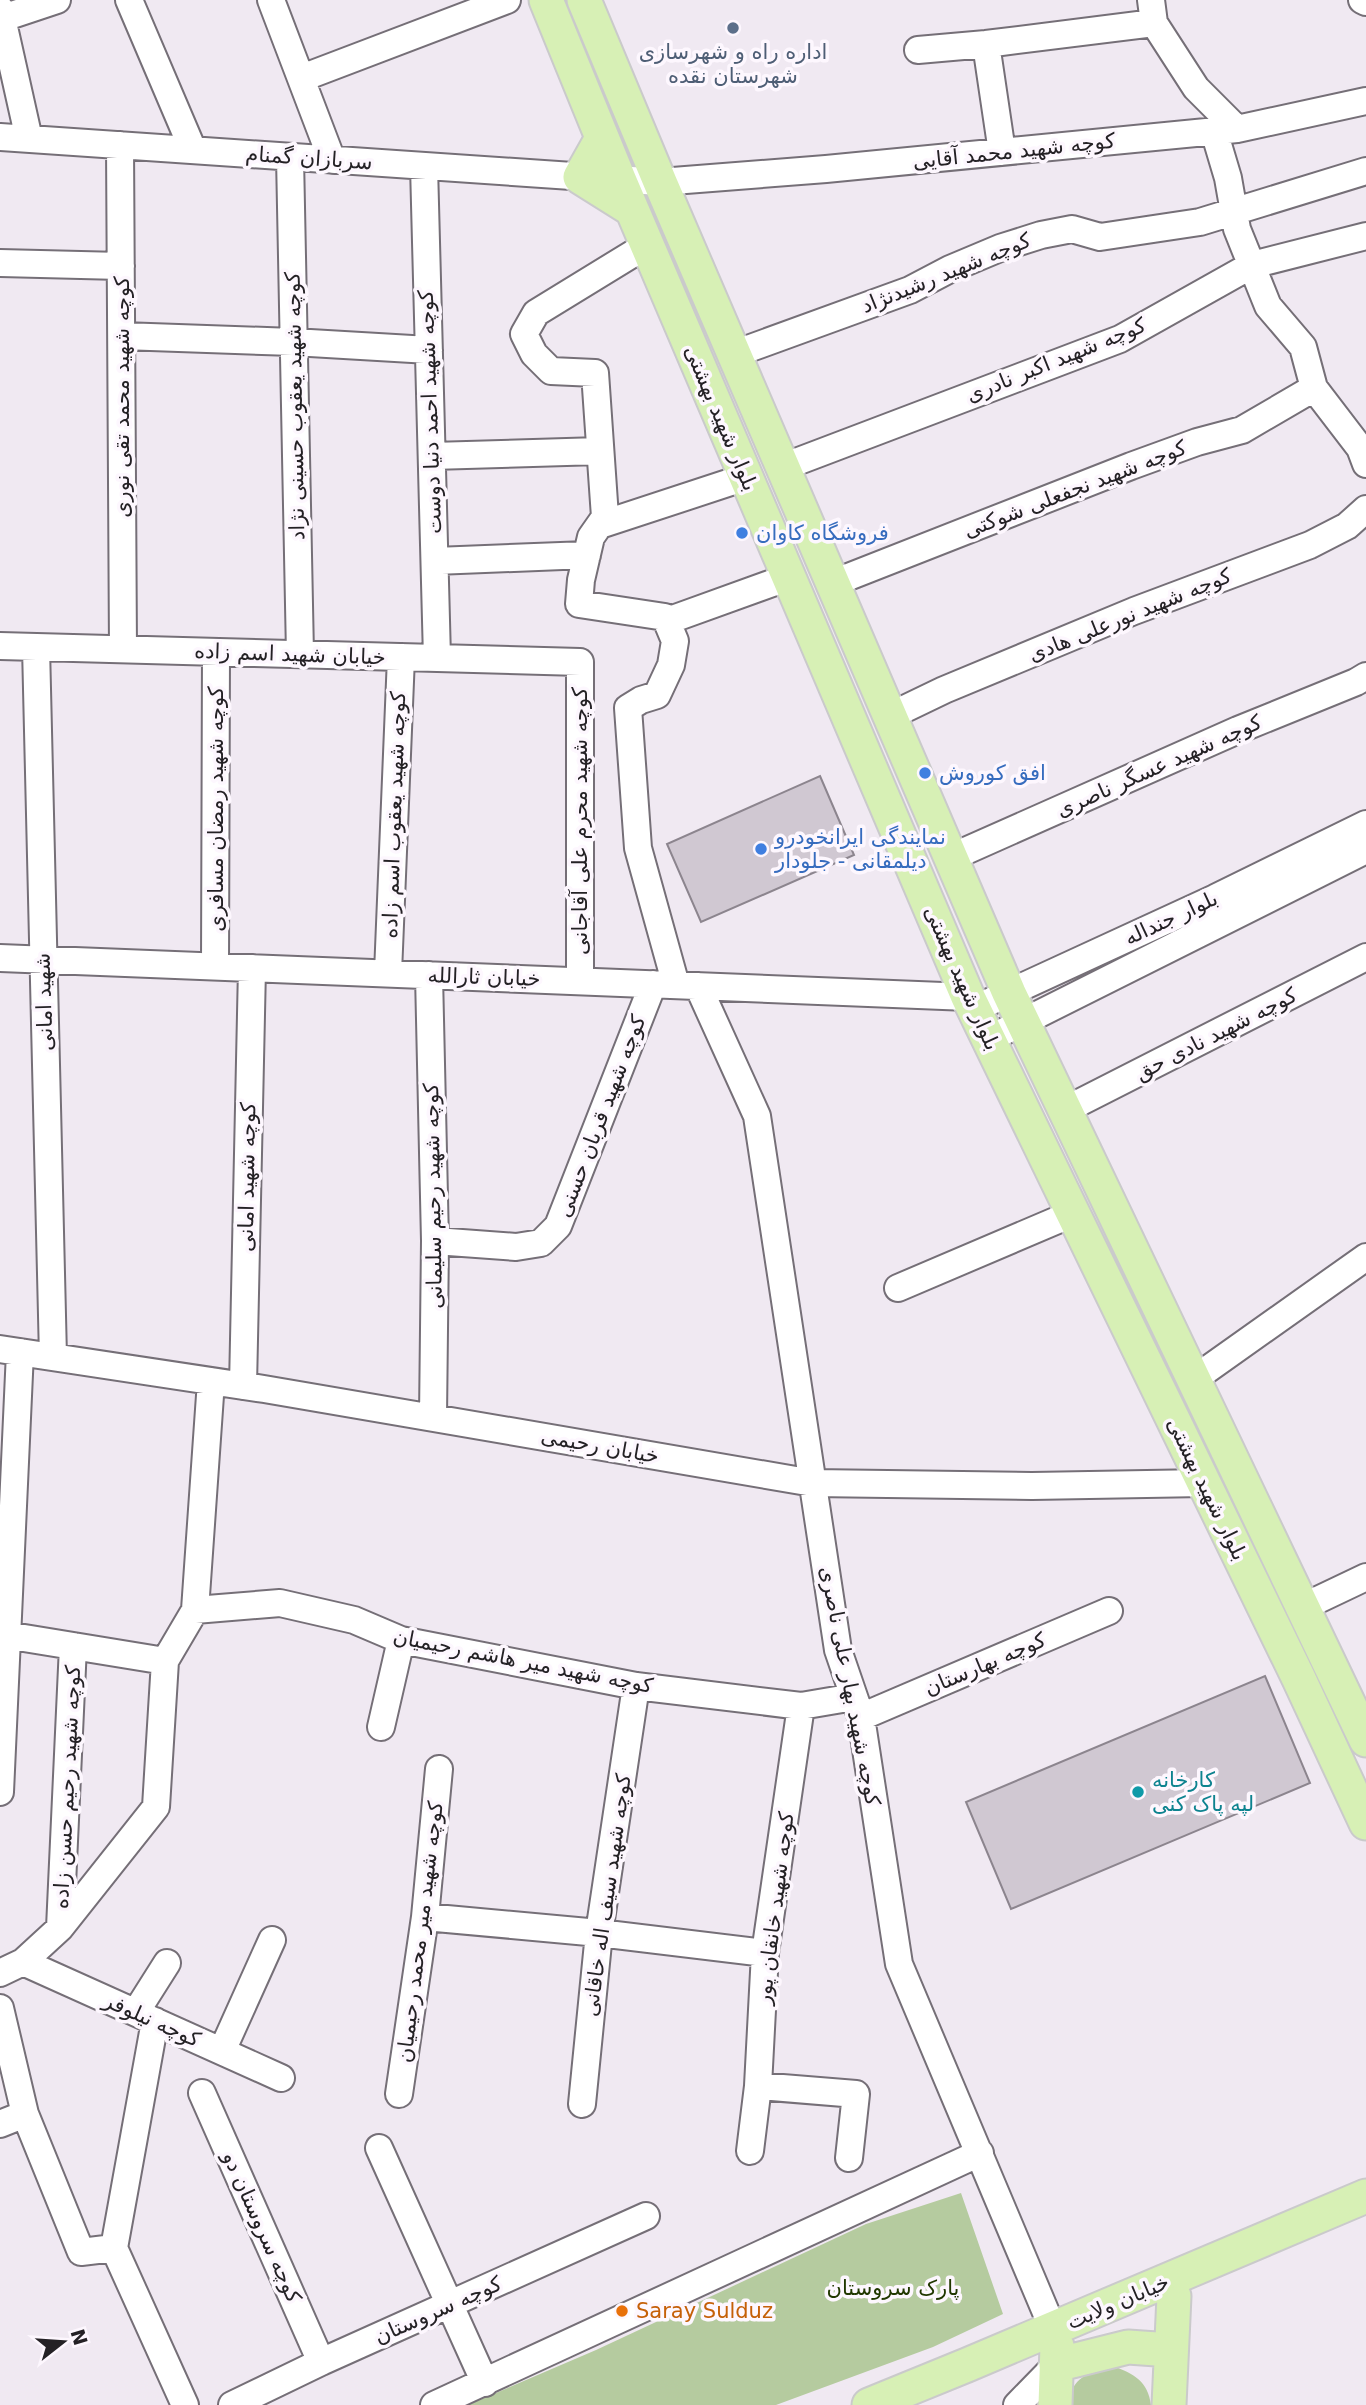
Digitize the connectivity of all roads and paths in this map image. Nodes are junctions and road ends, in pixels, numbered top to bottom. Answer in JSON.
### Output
{"nodes":[{"id":1,"x":57,"y":0,"type":"edge"},
{"id":2,"x":129,"y":0,"type":"edge"},
{"id":3,"x":271,"y":0,"type":"edge"},
{"id":4,"x":507,"y":0,"type":"edge"},
{"id":5,"x":546,"y":0,"type":"edge"},
{"id":6,"x":584,"y":0,"type":"edge"},
{"id":7,"x":1152,"y":11,"type":"edge"},
{"id":8,"x":1,"y":13,"type":"edge"},
{"id":9,"x":986,"y":44,"type":"junction"},
{"id":10,"x":918,"y":50,"type":"dead end"},
{"id":11,"x":302,"y":78,"type":"junction"},
{"id":12,"x":1366,"y":101,"type":"edge"},
{"id":13,"x":1226,"y":130,"type":"junction"},
{"id":14,"x":0,"y":137,"type":"edge"},
{"id":15,"x":602,"y":138,"type":"junction"},
{"id":16,"x":29,"y":139,"type":"junction"},
{"id":17,"x":120,"y":145,"type":"junction"},
{"id":18,"x":193,"y":150,"type":"junction"},
{"id":19,"x":1002,"y":152,"type":"junction"},
{"id":20,"x":290,"y":157,"type":"junction"},
{"id":21,"x":332,"y":160,"type":"junction"},
{"id":22,"x":424,"y":166,"type":"junction"},
{"id":23,"x":1366,"y":171,"type":"edge"},
{"id":24,"x":580,"y":177,"type":"junction"},
{"id":25,"x":660,"y":182,"type":"junction"},
{"id":26,"x":625,"y":194,"type":"junction"},
{"id":27,"x":1234,"y":212,"type":"junction"},
{"id":28,"x":1366,"y":236,"type":"edge"},
{"id":29,"x":647,"y":245,"type":"junction"},
{"id":30,"x":0,"y":263,"type":"edge"},
{"id":31,"x":1252,"y":265,"type":"junction"},
{"id":32,"x":121,"y":266,"type":"junction"},
{"id":33,"x":121,"y":336,"type":"junction"},
{"id":34,"x":293,"y":342,"type":"junction"},
{"id":35,"x":429,"y":351,"type":"junction"},
{"id":36,"x":734,"y":354,"type":"junction"},
{"id":37,"x":1314,"y":388,"type":"junction"},
{"id":38,"x":600,"y":451,"type":"junction"},
{"id":39,"x":432,"y":456,"type":"junction"},
{"id":40,"x":1366,"y":464,"type":"edge"},
{"id":41,"x":783,"y":467,"type":"junction"},
{"id":42,"x":746,"y":477,"type":"junction"},
{"id":43,"x":1366,"y":509,"type":"edge"},
{"id":44,"x":600,"y":525,"type":"junction"},
{"id":45,"x":587,"y":555,"type":"junction"},
{"id":46,"x":435,"y":561,"type":"junction"},
{"id":47,"x":789,"y":577,"type":"junction"},
{"id":48,"x":833,"y":583,"type":"junction"},
{"id":49,"x":667,"y":621,"type":"junction"},
{"id":50,"x":0,"y":646,"type":"edge"},
{"id":51,"x":36,"y":647,"type":"junction"},
{"id":52,"x":123,"y":649,"type":"junction"},
{"id":53,"x":216,"y":652,"type":"junction"},
{"id":54,"x":300,"y":654,"type":"junction"},
{"id":55,"x":401,"y":657,"type":"junction"},
{"id":56,"x":437,"y":658,"type":"junction"},
{"id":57,"x":580,"y":662,"type":"joint"},
{"id":58,"x":1366,"y":676,"type":"edge"},
{"id":59,"x":890,"y":716,"type":"junction"},
{"id":60,"x":1366,"y":824,"type":"edge"},
{"id":61,"x":1366,"y":850,"type":"edge"},
{"id":62,"x":952,"y":857,"type":"junction"},
{"id":63,"x":1294,"y":873,"type":"junction"},
{"id":64,"x":0,"y":957,"type":"edge"},
{"id":65,"x":1366,"y":957,"type":"edge"},
{"id":66,"x":43,"y":959,"type":"junction"},
{"id":67,"x":215,"y":966,"type":"junction"},
{"id":68,"x":252,"y":968,"type":"junction"},
{"id":69,"x":388,"y":973,"type":"junction"},
{"id":70,"x":429,"y":975,"type":"junction"},
{"id":71,"x":580,"y":981,"type":"junction"},
{"id":72,"x":676,"y":985,"type":"junction"},
{"id":73,"x":971,"y":1003,"type":"junction"},
{"id":74,"x":1016,"y":1008,"type":"junction"},
{"id":75,"x":989,"y":1039,"type":"junction"},
{"id":76,"x":1065,"y":1110,"type":"junction"},
{"id":77,"x":1074,"y":1213,"type":"junction"},
{"id":78,"x":435,"y":1241,"type":"junction"},
{"id":79,"x":1366,"y":1257,"type":"edge"},
{"id":80,"x":898,"y":1289,"type":"dead end"},
{"id":81,"x":10,"y":1350,"type":"edge"},
{"id":82,"x":53,"y":1357,"type":"junction"},
{"id":83,"x":1194,"y":1379,"type":"junction"},
{"id":84,"x":211,"y":1381,"type":"junction"},
{"id":85,"x":243,"y":1386,"type":"junction"},
{"id":86,"x":433,"y":1417,"type":"junction"},
{"id":87,"x":813,"y":1483,"type":"junction"},
{"id":88,"x":1204,"y":1483,"type":"junction"},
{"id":89,"x":1366,"y":1577,"type":"edge"},
{"id":90,"x":1303,"y":1607,"type":"junction"},
{"id":91,"x":195,"y":1610,"type":"junction"},
{"id":92,"x":1109,"y":1611,"type":"dead end"},
{"id":93,"x":3,"y":1635,"type":"edge"},
{"id":94,"x":401,"y":1640,"type":"junction"},
{"id":95,"x":74,"y":1646,"type":"junction"},
{"id":96,"x":166,"y":1661,"type":"junction"},
{"id":97,"x":636,"y":1686,"type":"junction"},
{"id":98,"x":801,"y":1706,"type":"junction"},
{"id":99,"x":857,"y":1707,"type":"junction"},
{"id":100,"x":381,"y":1727,"type":"dead end"},
{"id":101,"x":1366,"y":1740,"type":"edge"},
{"id":102,"x":439,"y":1769,"type":"dead end"},
{"id":103,"x":0,"y":1792,"type":"edge"},
{"id":104,"x":1366,"y":1823,"type":"edge"},
{"id":105,"x":425,"y":1917,"type":"junction"},
{"id":106,"x":60,"y":1928,"type":"junction"},
{"id":107,"x":599,"y":1933,"type":"junction"},
{"id":108,"x":272,"y":1940,"type":"dead end"},
{"id":109,"x":765,"y":1953,"type":"junction"},
{"id":110,"x":167,"y":1963,"type":"dead end"},
{"id":111,"x":12,"y":1967,"type":"edge"},
{"id":112,"x":0,"y":2008,"type":"edge"},
{"id":113,"x":146,"y":2017,"type":"junction"},
{"id":114,"x":222,"y":2051,"type":"junction"},
{"id":115,"x":281,"y":2078,"type":"dead end"},
{"id":116,"x":758,"y":2086,"type":"junction"},
{"id":117,"x":202,"y":2093,"type":"dead end"},
{"id":118,"x":399,"y":2094,"type":"dead end"},
{"id":119,"x":582,"y":2104,"type":"dead end"},
{"id":120,"x":25,"y":2114,"type":"junction"},
{"id":121,"x":0,"y":2124,"type":"edge"},
{"id":122,"x":379,"y":2148,"type":"dead end"},
{"id":123,"x":750,"y":2151,"type":"dead end"},
{"id":124,"x":980,"y":2153,"type":"junction"},
{"id":125,"x":849,"y":2158,"type":"dead end"},
{"id":126,"x":1366,"y":2196,"type":"edge"},
{"id":127,"x":1366,"y":2215,"type":"edge"},
{"id":128,"x":646,"y":2216,"type":"dead end"},
{"id":129,"x":114,"y":2248,"type":"junction"},
{"id":130,"x":1174,"y":2296,"type":"junction"},
{"id":131,"x":449,"y":2305,"type":"junction"},
{"id":132,"x":1055,"y":2347,"type":"junction"},
{"id":133,"x":1171,"y":2350,"type":"junction"},
{"id":134,"x":321,"y":2362,"type":"junction"},
{"id":135,"x":485,"y":2383,"type":"junction"},
{"id":136,"x":185,"y":2405,"type":"edge"},
{"id":137,"x":232,"y":2405,"type":"edge"},
{"id":138,"x":434,"y":2405,"type":"edge"},
{"id":139,"x":869,"y":2405,"type":"edge"},
{"id":140,"x":915,"y":2405,"type":"edge"},
{"id":141,"x":1017,"y":2405,"type":"edge"},
{"id":142,"x":1055,"y":2405,"type":"edge"},
{"id":143,"x":1169,"y":2405,"type":"edge"}],
"edges":[{"from":1,"to":8,"type":"street"},
{"from":2,"to":18,"type":"street"},
{"from":3,"to":11,"type":"street"},
{"from":4,"to":11,"type":"street"},
{"from":5,"to":15,"type":"main road","name":"بلوار شهید بهشتی"},
{"from":6,"to":25,"type":"main road","name":"بلوار شهید بهشتی"},
{"from":7,"to":9,"type":"street"},
{"from":7,"to":13,"type":"street"},
{"from":8,"to":16,"type":"street"},
{"from":9,"to":10,"type":"street"},
{"from":9,"to":19,"type":"street"},
{"from":11,"to":21,"type":"street"},
{"from":12,"to":13,"type":"street","name":"کوچه شهید محمد آقایی"},
{"from":13,"to":19,"type":"street","name":"کوچه شهید محمد آقایی"},
{"from":13,"to":27,"type":"street"},
{"from":14,"to":16,"type":"street","name":"سربازان گمنام"},
{"from":15,"to":24,"type":"main road"},
{"from":15,"to":26,"type":"main road","name":"بلوار شهید بهشتی"},
{"from":16,"to":17,"type":"street","name":"سربازان گمنام"},
{"from":17,"to":18,"type":"street","name":"سربازان گمنام"},
{"from":17,"to":32,"type":"street","name":"کوچه شهید محمد تقی نوری"},
{"from":18,"to":20,"type":"street","name":"سربازان گمنام"},
{"from":19,"to":25,"type":"street","name":"کوچه شهید محمد آقایی"},
{"from":20,"to":21,"type":"street","name":"سربازان گمنام"},
{"from":20,"to":34,"type":"street","name":"کوچه شهید یعقوب حسینی نژاد"},
{"from":21,"to":22,"type":"street","name":"سربازان گمنام"},
{"from":22,"to":24,"type":"street","name":"سربازان گمنام"},
{"from":22,"to":35,"type":"street","name":"کوچه شهید احمد دنیا دوست"},
{"from":23,"to":27,"type":"street","name":"کوچه شهید رشیدنژاد"},
{"from":24,"to":26,"type":"main road"},
{"from":25,"to":26,"type":"street","name":"کوچه شهید محمد آقایی"},
{"from":25,"to":36,"type":"main road","name":"بلوار شهید بهشتی"},
{"from":26,"to":29,"type":"main road","name":"بلوار شهید بهشتی"},
{"from":27,"to":31,"type":"street"},
{"from":27,"to":36,"type":"street","name":"کوچه شهید رشیدنژاد"},
{"from":28,"to":31,"type":"street","name":"کوچه شهید اکبر نادری"},
{"from":29,"to":38,"type":"street"},
{"from":29,"to":42,"type":"main road","name":"بلوار شهید بهشتی"},
{"from":30,"to":32,"type":"street"},
{"from":31,"to":37,"type":"street"},
{"from":31,"to":41,"type":"street","name":"کوچه شهید اکبر نادری"},
{"from":32,"to":33,"type":"street","name":"کوچه شهید محمد تقی نوری"},
{"from":33,"to":34,"type":"street"},
{"from":33,"to":52,"type":"street","name":"کوچه شهید محمد تقی نوری"},
{"from":34,"to":35,"type":"street"},
{"from":34,"to":54,"type":"street","name":"کوچه شهید یعقوب حسینی نژاد"},
{"from":35,"to":39,"type":"street","name":"کوچه شهید احمد دنیا دوست"},
{"from":36,"to":41,"type":"main road","name":"بلوار شهید بهشتی"},
{"from":37,"to":40,"type":"street"},
{"from":37,"to":48,"type":"street","name":"کوچه شهید نجفعلی شوکتی"},
{"from":38,"to":39,"type":"street"},
{"from":38,"to":44,"type":"street"},
{"from":39,"to":46,"type":"street","name":"کوچه شهید احمد دنیا دوست"},
{"from":41,"to":48,"type":"main road","name":"بلوار شهید بهشتی"},
{"from":42,"to":44,"type":"street"},
{"from":42,"to":47,"type":"main road","name":"بلوار شهید بهشتی"},
{"from":43,"to":59,"type":"street","name":"کوچه شهید نورعلی هادی"},
{"from":44,"to":45,"type":"street"},
{"from":45,"to":46,"type":"street"},
{"from":45,"to":49,"type":"street"},
{"from":46,"to":56,"type":"street","name":"کوچه شهید احمد دنیا دوست"},
{"from":47,"to":49,"type":"street"},
{"from":47,"to":73,"type":"main road","name":"بلوار شهید بهشتی"},
{"from":48,"to":59,"type":"main road","name":"بلوار شهید بهشتی"},
{"from":49,"to":72,"type":"street"},
{"from":50,"to":51,"type":"street","name":"خیابان شهید اسم زاده"},
{"from":51,"to":52,"type":"street","name":"خیابان شهید اسم زاده"},
{"from":51,"to":66,"type":"street","name":"شهید امانی"},
{"from":52,"to":53,"type":"street","name":"خیابان شهید اسم زاده"},
{"from":53,"to":54,"type":"street","name":"خیابان شهید اسم زاده"},
{"from":53,"to":67,"type":"street","name":"کوچه شهید رمضان مسافری"},
{"from":54,"to":55,"type":"street","name":"خیابان شهید اسم زاده"},
{"from":55,"to":56,"type":"street","name":"خیابان شهید اسم زاده"},
{"from":55,"to":69,"type":"street","name":"کوچه شهید یعقوب اسم زاده"},
{"from":56,"to":57,"type":"street","name":"خیابان شهید اسم زاده"},
{"from":57,"to":71,"type":"street","name":"کوچه شهید محرم علی آقاجانی"},
{"from":58,"to":62,"type":"street","name":"کوچه شهید عسگر ناصری"},
{"from":59,"to":62,"type":"main road","name":"بلوار شهید بهشتی"},
{"from":60,"to":63,"type":"street","name":"بلوار جنداله"},
{"from":61,"to":63,"type":"street","name":"بلوار جنداله"},
{"from":62,"to":74,"type":"main road","name":"بلوار شهید بهشتی"},
{"from":63,"to":74,"type":"street","name":"بلوار جنداله"},
{"from":64,"to":66,"type":"street","name":"خیابان ثارالله"},
{"from":65,"to":76,"type":"street","name":"کوچه شهید نادی حق"},
{"from":66,"to":67,"type":"street","name":"خیابان ثارالله"},
{"from":66,"to":82,"type":"street","name":"شهید امانی"},
{"from":67,"to":68,"type":"street","name":"خیابان ثارالله"},
{"from":68,"to":69,"type":"street","name":"خیابان ثارالله"},
{"from":68,"to":85,"type":"street","name":"کوچه شهید امانی"},
{"from":69,"to":70,"type":"street","name":"خیابان ثارالله"},
{"from":70,"to":71,"type":"street","name":"خیابان ثارالله"},
{"from":70,"to":78,"type":"street","name":"کوچه شهید رحیم سلیمانی"},
{"from":71,"to":72,"type":"street","name":"خیابان ثارالله"},
{"from":72,"to":73,"type":"street","name":"خیابان ثارالله"},
{"from":72,"to":78,"type":"street","name":"کوچه شهید قربان حسنی"},
{"from":72,"to":87,"type":"street","name":"کوچه شهید بهار علی ناصری"},
{"from":73,"to":74,"type":"street","name":"بلوار جنداله"},
{"from":73,"to":75,"type":"main road","name":"بلوار شهید بهشتی"},
{"from":74,"to":75,"type":"street","name":"بلوار جنداله"},
{"from":74,"to":76,"type":"main road","name":"بلوار شهید بهشتی"},
{"from":75,"to":77,"type":"main road","name":"بلوار شهید بهشتی"},
{"from":76,"to":83,"type":"main road","name":"بلوار شهید بهشتی"},
{"from":77,"to":80,"type":"street"},
{"from":77,"to":88,"type":"main road","name":"بلوار شهید بهشتی"},
{"from":78,"to":86,"type":"street","name":"کوچه شهید رحیم سلیمانی"},
{"from":79,"to":83,"type":"street"},
{"from":81,"to":82,"type":"street","name":"خیابان رحیمی"},
{"from":81,"to":93,"type":"street"},
{"from":82,"to":84,"type":"street","name":"خیابان رحیمی"},
{"from":83,"to":90,"type":"main road","name":"بلوار شهید بهشتی"},
{"from":84,"to":85,"type":"street","name":"خیابان رحیمی"},
{"from":84,"to":91,"type":"street"},
{"from":85,"to":86,"type":"street","name":"خیابان رحیمی"},
{"from":86,"to":87,"type":"street","name":"خیابان رحیمی"},
{"from":87,"to":88,"type":"street","name":"خیابان رحیمی"},
{"from":87,"to":99,"type":"street","name":"کوچه شهید بهار علی ناصری"},
{"from":88,"to":104,"type":"main road","name":"بلوار شهید بهشتی"},
{"from":89,"to":90,"type":"street"},
{"from":90,"to":101,"type":"main road","name":"بلوار شهید بهشتی"},
{"from":91,"to":94,"type":"street","name":"کوچه شهید میر هاشم رحیمیان"},
{"from":91,"to":96,"type":"street"},
{"from":92,"to":99,"type":"street","name":"کوچه بهارستان"},
{"from":93,"to":95,"type":"street"},
{"from":93,"to":103,"type":"street"},
{"from":94,"to":97,"type":"street","name":"کوچه شهید میر هاشم رحیمیان"},
{"from":94,"to":100,"type":"street"},
{"from":95,"to":96,"type":"street"},
{"from":95,"to":106,"type":"street","name":"کوچه شهید رحیم حسن زاده"},
{"from":96,"to":106,"type":"street"},
{"from":97,"to":98,"type":"street","name":"کوچه شهید میر هاشم رحیمیان"},
{"from":97,"to":107,"type":"street","name":"کوچه شهید سیف اله خاقانی"},
{"from":98,"to":99,"type":"street","name":"کوچه شهید میر هاشم رحیمیان"},
{"from":98,"to":109,"type":"street","name":"کوچه شهید خانقان پور"},
{"from":99,"to":124,"type":"street","name":"کوچه شهید بهار علی ناصری"},
{"from":102,"to":105,"type":"street","name":"کوچه شهید میر محمد رحیمیان"},
{"from":105,"to":107,"type":"street"},
{"from":105,"to":118,"type":"street","name":"کوچه شهید میر محمد رحیمیان"},
{"from":106,"to":111,"type":"street"},
{"from":107,"to":109,"type":"street"},
{"from":107,"to":119,"type":"street","name":"کوچه شهید سیف اله خاقانی"},
{"from":108,"to":114,"type":"street"},
{"from":109,"to":116,"type":"street","name":"کوچه شهید خانقان پور"},
{"from":110,"to":113,"type":"street"},
{"from":111,"to":113,"type":"street","name":"کوچه نیلوفر"},
{"from":112,"to":120,"type":"street"},
{"from":113,"to":114,"type":"street","name":"کوچه نیلوفر"},
{"from":113,"to":129,"type":"street"},
{"from":114,"to":115,"type":"street","name":"کوچه نیلوفر"},
{"from":116,"to":123,"type":"street","name":"کوچه شهید خانقان پور"},
{"from":116,"to":125,"type":"street"},
{"from":117,"to":134,"type":"street","name":"کوچه سروستان دو"},
{"from":120,"to":121,"type":"street"},
{"from":120,"to":129,"type":"street"},
{"from":122,"to":131,"type":"street"},
{"from":124,"to":132,"type":"street","name":"کوچه شهید بهار علی ناصری"},
{"from":124,"to":135,"type":"street"},
{"from":126,"to":132,"type":"main road","name":"خیابان ولایت"},
{"from":127,"to":130,"type":"main road","name":"خیابان ولایت"},
{"from":128,"to":131,"type":"street","name":"کوچه سروستان"},
{"from":129,"to":136,"type":"street"},
{"from":130,"to":132,"type":"main road","name":"خیابان ولایت"},
{"from":130,"to":133,"type":"main road"},
{"from":131,"to":134,"type":"street","name":"کوچه سروستان"},
{"from":131,"to":135,"type":"street"},
{"from":132,"to":133,"type":"main road"},
{"from":132,"to":139,"type":"main road","name":"خیابان ولایت"},
{"from":132,"to":140,"type":"main road","name":"خیابان ولایت"},
{"from":132,"to":141,"type":"street"},
{"from":132,"to":142,"type":"main road"},
{"from":133,"to":143,"type":"main road"},
{"from":134,"to":137,"type":"street","name":"کوچه سروستان"},
{"from":135,"to":138,"type":"street"}]}
